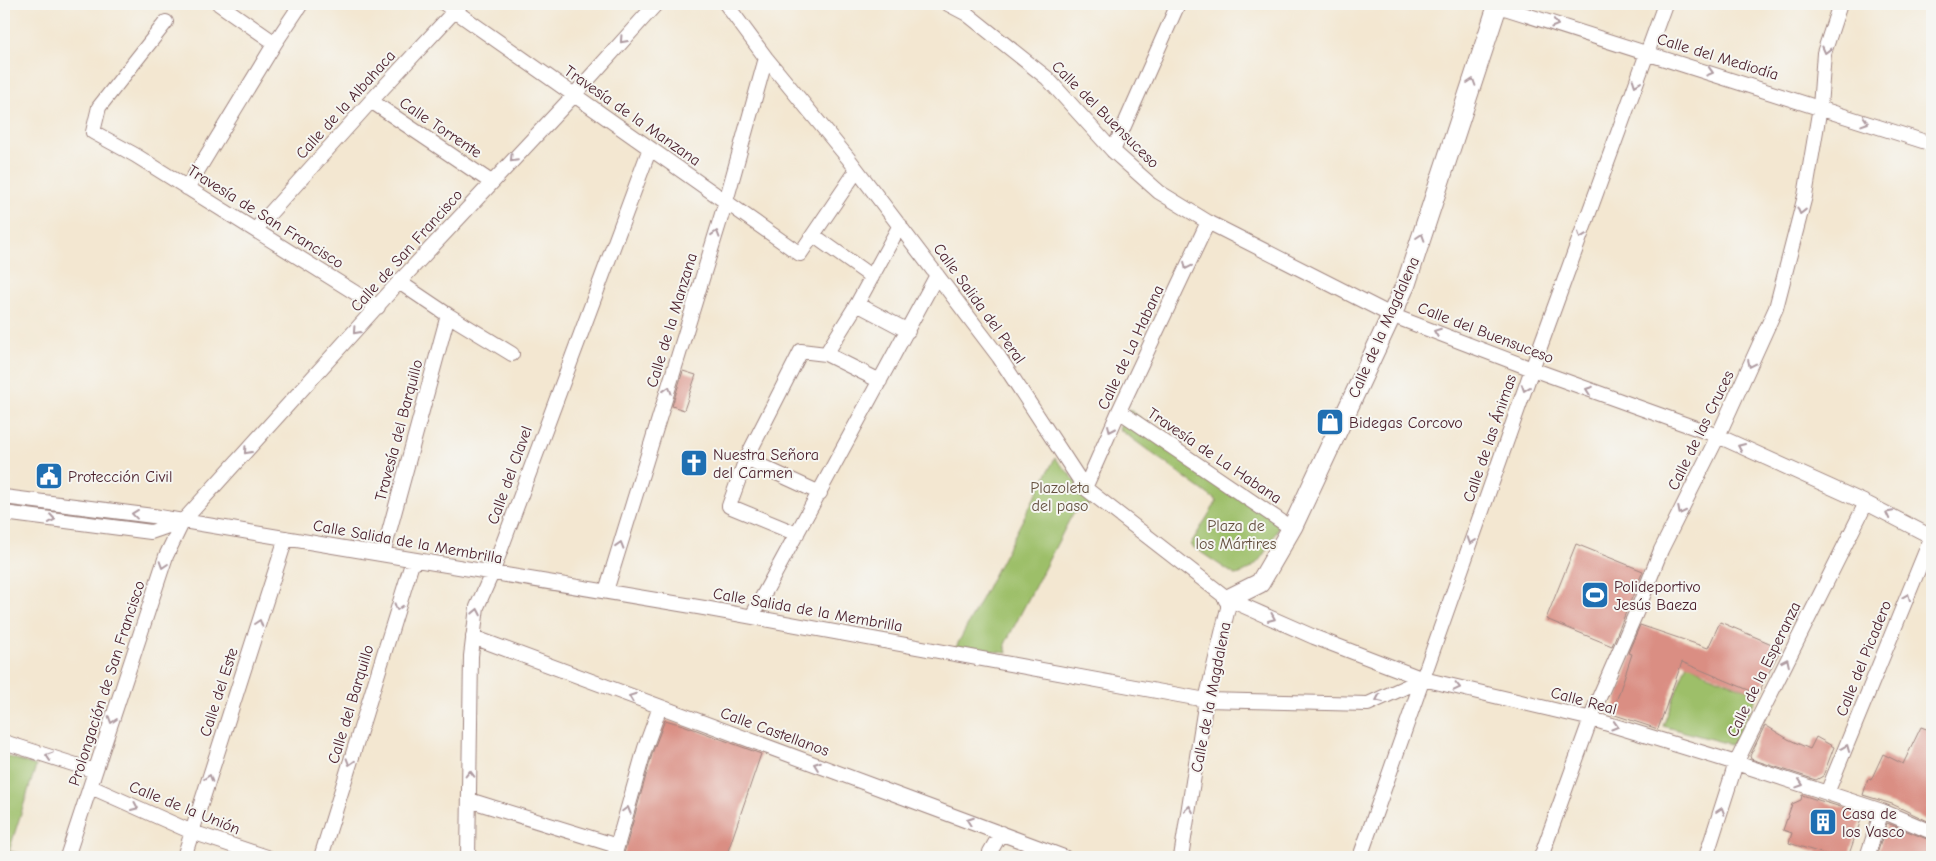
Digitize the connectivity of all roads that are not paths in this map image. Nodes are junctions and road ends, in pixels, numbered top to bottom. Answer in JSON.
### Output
{"nodes":[{"id":1,"x":219,"y":4,"type":"edge"},
{"id":2,"x":301,"y":4,"type":"edge"},
{"id":3,"x":656,"y":4,"type":"edge"},
{"id":4,"x":726,"y":4,"type":"edge"},
{"id":5,"x":948,"y":4,"type":"edge"},
{"id":6,"x":1178,"y":4,"type":"edge"},
{"id":7,"x":1495,"y":4,"type":"edge"},
{"id":8,"x":1665,"y":4,"type":"edge"},
{"id":9,"x":1840,"y":4,"type":"edge"},
{"id":10,"x":454,"y":6,"type":"edge"},
{"id":11,"x":971,"y":9,"type":"edge"},
{"id":12,"x":166,"y":22,"type":"dead end"},
{"id":13,"x":275,"y":42,"type":"junction"},
{"id":14,"x":1647,"y":53,"type":"junction"},
{"id":15,"x":766,"y":58,"type":"junction"},
{"id":16,"x":574,"y":95,"type":"junction"},
{"id":17,"x":371,"y":101,"type":"junction"},
{"id":18,"x":1820,"y":107,"type":"junction"},
{"id":19,"x":1932,"y":144,"type":"edge"},
{"id":20,"x":650,"y":148,"type":"junction"},
{"id":21,"x":1113,"y":151,"type":"junction"},
{"id":22,"x":856,"y":170,"type":"junction"},
{"id":23,"x":491,"y":182,"type":"junction"},
{"id":24,"x":187,"y":188,"type":"junction"},
{"id":25,"x":726,"y":201,"type":"junction"},
{"id":26,"x":1208,"y":222,"type":"junction"},
{"id":27,"x":900,"y":225,"type":"junction"},
{"id":28,"x":256,"y":230,"type":"junction"},
{"id":29,"x":813,"y":235,"type":"junction"},
{"id":30,"x":937,"y":275,"type":"junction"},
{"id":31,"x":872,"y":278,"type":"junction"},
{"id":32,"x":399,"y":282,"type":"junction"},
{"id":33,"x":857,"y":304,"type":"junction"},
{"id":34,"x":378,"y":306,"type":"junction"},
{"id":35,"x":1391,"y":315,"type":"junction"},
{"id":36,"x":448,"y":316,"type":"junction"},
{"id":37,"x":908,"y":331,"type":"junction"},
{"id":38,"x":512,"y":354,"type":"dead end"},
{"id":39,"x":826,"y":354,"type":"junction"},
{"id":40,"x":1532,"y":369,"type":"junction"},
{"id":41,"x":880,"y":381,"type":"junction"},
{"id":42,"x":1119,"y":411,"type":"junction"},
{"id":43,"x":1718,"y":436,"type":"junction"},
{"id":44,"x":746,"y":460,"type":"junction"},
{"id":45,"x":1085,"y":488,"type":"junction"},
{"id":46,"x":820,"y":492,"type":"junction"},
{"id":47,"x":4,"y":497,"type":"edge"},
{"id":48,"x":1866,"y":502,"type":"junction"},
{"id":49,"x":4,"y":513,"type":"edge"},
{"id":50,"x":183,"y":521,"type":"junction"},
{"id":51,"x":1292,"y":528,"type":"junction"},
{"id":52,"x":797,"y":534,"type":"junction"},
{"id":53,"x":1932,"y":536,"type":"edge"},
{"id":54,"x":286,"y":538,"type":"junction"},
{"id":55,"x":383,"y":554,"type":"junction"},
{"id":56,"x":413,"y":560,"type":"junction"},
{"id":57,"x":492,"y":573,"type":"junction"},
{"id":58,"x":606,"y":591,"type":"junction"},
{"id":59,"x":1228,"y":599,"type":"junction"},
{"id":60,"x":752,"y":616,"type":"junction"},
{"id":61,"x":473,"y":637,"type":"junction"},
{"id":62,"x":1423,"y":679,"type":"junction"},
{"id":63,"x":1206,"y":700,"type":"junction"},
{"id":64,"x":660,"y":707,"type":"junction"},
{"id":65,"x":1592,"y":718,"type":"junction"},
{"id":66,"x":4,"y":742,"type":"edge"},
{"id":67,"x":1736,"y":763,"type":"junction"},
{"id":68,"x":95,"y":771,"type":"junction"},
{"id":69,"x":91,"y":787,"type":"junction"},
{"id":70,"x":1827,"y":793,"type":"junction"},
{"id":71,"x":469,"y":800,"type":"junction"},
{"id":72,"x":1882,"y":811,"type":"junction"},
{"id":73,"x":192,"y":832,"type":"junction"},
{"id":74,"x":1932,"y":832,"type":"edge"},
{"id":75,"x":1001,"y":833,"type":"junction"},
{"id":76,"x":616,"y":852,"type":"edge"},
{"id":77,"x":67,"y":857,"type":"edge"},
{"id":78,"x":184,"y":857,"type":"edge"},
{"id":79,"x":268,"y":857,"type":"edge"},
{"id":80,"x":321,"y":857,"type":"edge"},
{"id":81,"x":468,"y":857,"type":"edge"},
{"id":82,"x":989,"y":857,"type":"edge"},
{"id":83,"x":1064,"y":857,"type":"edge"},
{"id":84,"x":1181,"y":857,"type":"edge"},
{"id":85,"x":1360,"y":857,"type":"edge"},
{"id":86,"x":1542,"y":857,"type":"edge"},
{"id":87,"x":1706,"y":857,"type":"edge"},
{"id":88,"x":1867,"y":857,"type":"edge"}],
"edges":[{"from":1,"to":13,"type":"street"},
{"from":2,"to":13,"type":"street"},
{"from":3,"to":16,"type":"street","name":"Calle de San Francisco","one_way":true},
{"from":4,"to":15,"type":"street","name":"Calle Salida del Peral"},
{"from":5,"to":11,"type":"street","name":"Calle del Buensuceso"},
{"from":6,"to":21,"type":"street"},
{"from":7,"to":14,"type":"street","name":"Calle del Mediodía","one_way":true},
{"from":35,"to":7,"type":"street","name":"Calle de la Magdalena","one_way":true},
{"from":8,"to":14,"type":"street","name":"Calle de las Ánimas"},
{"from":9,"to":18,"type":"street","name":"Calle de las Cruces","one_way":true},
{"from":10,"to":16,"type":"street","name":"Travesía de la Manzana"},
{"from":10,"to":17,"type":"street","name":"Calle de la Albahaca"},
{"from":11,"to":21,"type":"street","name":"Calle del Buensuceso"},
{"from":12,"to":24,"type":"street","name":"Travesía de San Francisco"},
{"from":13,"to":24,"type":"street"},
{"from":14,"to":18,"type":"street","name":"Calle del Mediodía","one_way":true},
{"from":14,"to":40,"type":"street","name":"Calle de las Ánimas","one_way":true},
{"from":15,"to":22,"type":"street","name":"Calle Salida del Peral"},
{"from":15,"to":25,"type":"street","name":"Calle de la Manzana"},
{"from":16,"to":20,"type":"street","name":"Travesía de la Manzana"},
{"from":16,"to":23,"type":"street","name":"Calle de San Francisco","one_way":true},
{"from":17,"to":23,"type":"street","name":"Calle Torrente"},
{"from":17,"to":28,"type":"street","name":"Calle de la Albahaca"},
{"from":18,"to":19,"type":"street","name":"Calle del Mediodía","one_way":true},
{"from":18,"to":43,"type":"street","name":"Calle de las Cruces","one_way":true},
{"from":20,"to":25,"type":"street","name":"Travesía de la Manzana"},
{"from":20,"to":57,"type":"street","name":"Calle del Clavel"},
{"from":21,"to":26,"type":"street","name":"Calle del Buensuceso"},
{"from":22,"to":27,"type":"street","name":"Calle Salida del Peral"},
{"from":22,"to":29,"type":"street"},
{"from":23,"to":32,"type":"street","name":"Calle de San Francisco"},
{"from":24,"to":28,"type":"street","name":"Travesía de San Francisco"},
{"from":25,"to":29,"type":"street","name":"Travesía de la Manzana"},
{"from":58,"to":25,"type":"street","name":"Calle de la Manzana","one_way":true},
{"from":26,"to":35,"type":"street","name":"Calle del Buensuceso"},
{"from":26,"to":42,"type":"street","name":"Calle de La Habana","one_way":true},
{"from":27,"to":30,"type":"street","name":"Calle Salida del Peral"},
{"from":27,"to":31,"type":"street"},
{"from":28,"to":34,"type":"street","name":"Travesía de San Francisco"},
{"from":29,"to":31,"type":"street"},
{"from":30,"to":37,"type":"street"},
{"from":30,"to":45,"type":"street","name":"Calle Salida del Peral"},
{"from":31,"to":33,"type":"street"},
{"from":32,"to":34,"type":"street","name":"Calle de San Francisco"},
{"from":32,"to":36,"type":"street"},
{"from":33,"to":37,"type":"street"},
{"from":33,"to":39,"type":"street"},
{"from":34,"to":50,"type":"street","name":"Calle de San Francisco","one_way":true},
{"from":40,"to":35,"type":"street","name":"Calle del Buensuceso","one_way":true},
{"from":35,"to":51,"type":"street","name":"Calle de la Magdalena"},
{"from":36,"to":38,"type":"street"},
{"from":36,"to":55,"type":"street","name":"Travesía del Barquillo"},
{"from":37,"to":41,"type":"street"},
{"from":39,"to":41,"type":"street"},
{"from":39,"to":44,"type":"street"},
{"from":43,"to":40,"type":"street","name":"Calle del Buensuceso","one_way":true},
{"from":40,"to":62,"type":"street","name":"Calle de las Ánimas","one_way":true},
{"from":41,"to":46,"type":"street"},
{"from":42,"to":45,"type":"street","name":"Calle de La Habana","one_way":true},
{"from":42,"to":51,"type":"street","name":"Travesía de La Habana"},
{"from":48,"to":43,"type":"street","name":"Calle del Buensuceso","one_way":true},
{"from":43,"to":65,"type":"street","name":"Calle de las Cruces","one_way":true},
{"from":44,"to":46,"type":"street"},
{"from":44,"to":52,"type":"street"},
{"from":45,"to":59,"type":"street","name":"Calle Salida del Peral"},
{"from":46,"to":52,"type":"street"},
{"from":50,"to":47,"type":"street","name":"Calle Salida de la Membrilla","one_way":true},
{"from":53,"to":48,"type":"street","name":"Calle del Buensuceso","one_way":true},
{"from":67,"to":48,"type":"street","name":"Calle de la Esperanza","one_way":true},
{"from":49,"to":50,"type":"street","name":"Calle Salida de la Membrilla","one_way":true},
{"from":50,"to":54,"type":"street","name":"Calle Salida de la Membrilla"},
{"from":50,"to":68,"type":"street","name":"Prolongación de San Francisco","one_way":true},
{"from":51,"to":59,"type":"street","name":"Calle de la Magdalena"},
{"from":52,"to":60,"type":"street"},
{"from":70,"to":53,"type":"street","name":"Calle del Picadero","one_way":true},
{"from":54,"to":55,"type":"street","name":"Calle Salida de la Membrilla"},
{"from":73,"to":54,"type":"street","name":"Calle del Este","one_way":true},
{"from":55,"to":56,"type":"street","name":"Calle Salida de la Membrilla"},
{"from":56,"to":57,"type":"street","name":"Calle Salida de la Membrilla"},
{"from":56,"to":80,"type":"street","name":"Calle del Barquillo","one_way":true},
{"from":57,"to":58,"type":"street","name":"Calle Salida de la Membrilla"},
{"from":61,"to":57,"type":"street","name":"Calle del Clavel","one_way":true},
{"from":58,"to":60,"type":"street","name":"Calle Salida de la Membrilla"},
{"from":59,"to":62,"type":"street","name":"Calle Real","one_way":true},
{"from":59,"to":63,"type":"street","name":"Calle de la Magdalena"},
{"from":60,"to":63,"type":"street","name":"Calle Salida de la Membrilla"},
{"from":64,"to":61,"type":"street","name":"Calle Castellanos","one_way":true},
{"from":71,"to":61,"type":"street","name":"Calle del Clavel","one_way":true},
{"from":62,"to":63,"type":"street","name":"Calle Salida de la Membrilla","one_way":true},
{"from":62,"to":65,"type":"street","name":"Calle Real","one_way":true},
{"from":62,"to":85,"type":"street","name":"Calle de las Ánimas"},
{"from":84,"to":63,"type":"street","name":"Calle de la Magdalena","one_way":true},
{"from":75,"to":64,"type":"street","name":"Calle Castellanos","one_way":true},
{"from":76,"to":64,"type":"street","one_way":true},
{"from":65,"to":67,"type":"street","name":"Calle Real","one_way":true},
{"from":65,"to":86,"type":"street","name":"Calle de las Cruces"},
{"from":68,"to":66,"type":"street","one_way":true},
{"from":67,"to":70,"type":"street","name":"Calle Real","one_way":true},
{"from":87,"to":67,"type":"street","name":"Calle de la Esperanza","one_way":true},
{"from":68,"to":69,"type":"street","name":"Prolongación de San Francisco"},
{"from":69,"to":73,"type":"street","name":"Calle de la Unión","one_way":true},
{"from":69,"to":77,"type":"street","name":"Prolongación de San Francisco"},
{"from":70,"to":72,"type":"street","name":"Calle Real"},
{"from":71,"to":76,"type":"street"},
{"from":71,"to":81,"type":"street","name":"Calle del Clavel"},
{"from":72,"to":74,"type":"street","name":"Calle Real"},
{"from":72,"to":88,"type":"street"},
{"from":73,"to":78,"type":"street","name":"Calle del Este"},
{"from":73,"to":79,"type":"street","name":"Calle de la Unión"},
{"from":75,"to":82,"type":"street"},
{"from":75,"to":83,"type":"street","name":"Calle Castellanos"}]}
